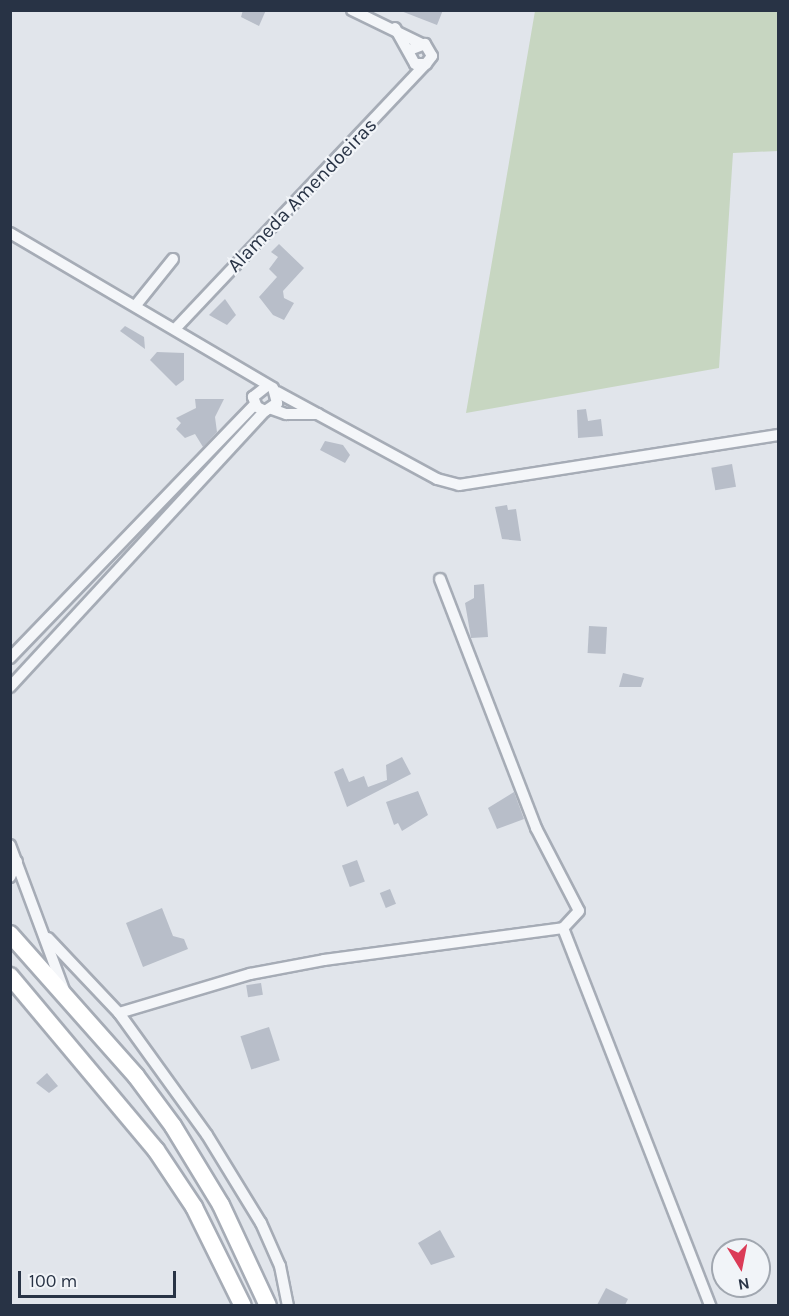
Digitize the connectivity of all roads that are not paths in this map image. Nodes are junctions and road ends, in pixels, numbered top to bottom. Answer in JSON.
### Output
{"nodes":[{"id":1,"x":352,"y":10,"type":"edge"},
{"id":2,"x":395,"y":28,"type":"junction"},
{"id":3,"x":420,"y":42,"type":"junction"},
{"id":4,"x":409,"y":53,"type":"junction"},
{"id":5,"x":426,"y":64,"type":"junction"},
{"id":6,"x":410,"y":82,"type":"junction"},
{"id":7,"x":10,"y":232,"type":"edge"},
{"id":8,"x":173,"y":259,"type":"dead end"},
{"id":9,"x":136,"y":305,"type":"junction"},
{"id":10,"x":176,"y":328,"type":"junction"},
{"id":11,"x":248,"y":374,"type":"junction"},
{"id":12,"x":272,"y":389,"type":"junction"},
{"id":13,"x":256,"y":391,"type":"junction"},
{"id":14,"x":255,"y":404,"type":"junction"},
{"id":15,"x":269,"y":410,"type":"junction"},
{"id":16,"x":321,"y":414,"type":"junction"},
{"id":17,"x":234,"y":425,"type":"junction"},
{"id":18,"x":778,"y":435,"type":"edge"},
{"id":19,"x":244,"y":436,"type":"junction"},
{"id":20,"x":440,"y":579,"type":"dead end"},
{"id":21,"x":13,"y":656,"type":"edge"},
{"id":22,"x":30,"y":668,"type":"junction"},
{"id":23,"x":10,"y":687,"type":"edge"},
{"id":24,"x":10,"y":846,"type":"edge"},
{"id":25,"x":17,"y":861,"type":"junction"},
{"id":26,"x":10,"y":877,"type":"edge"},
{"id":27,"x":563,"y":928,"type":"junction"},
{"id":28,"x":10,"y":934,"type":"edge"},
{"id":29,"x":48,"y":938,"type":"junction"},
{"id":30,"x":10,"y":976,"type":"edge"},
{"id":31,"x":66,"y":996,"type":"junction"},
{"id":32,"x":119,"y":1012,"type":"junction"},
{"id":33,"x":243,"y":1305,"type":"edge"},
{"id":34,"x":268,"y":1305,"type":"edge"},
{"id":35,"x":288,"y":1305,"type":"edge"},
{"id":36,"x":710,"y":1305,"type":"edge"}],
"edges":[{"from":1,"to":2,"type":"street"},
{"from":2,"to":3,"type":"street"},
{"from":2,"to":4,"type":"street"},
{"from":3,"to":4,"type":"street"},
{"from":3,"to":5,"type":"street"},
{"from":4,"to":5,"type":"street"},
{"from":4,"to":6,"type":"street"},
{"from":5,"to":6,"type":"street","name":"Alameda Amendoeiras"},
{"from":6,"to":10,"type":"street","name":"Alameda Amendoeiras"},
{"from":7,"to":9,"type":"street"},
{"from":8,"to":9,"type":"street"},
{"from":9,"to":10,"type":"street"},
{"from":10,"to":11,"type":"street"},
{"from":11,"to":12,"type":"street"},
{"from":11,"to":13,"type":"street"},
{"from":12,"to":13,"type":"street"},
{"from":12,"to":15,"type":"street"},
{"from":12,"to":16,"type":"street"},
{"from":13,"to":14,"type":"street"},
{"from":14,"to":15,"type":"street"},
{"from":14,"to":17,"type":"street"},
{"from":15,"to":16,"type":"street"},
{"from":15,"to":19,"type":"street"},
{"from":16,"to":18,"type":"street"},
{"from":17,"to":19,"type":"street"},
{"from":17,"to":21,"type":"street"},
{"from":19,"to":22,"type":"street"},
{"from":20,"to":27,"type":"street"},
{"from":21,"to":22,"type":"street"},
{"from":22,"to":23,"type":"street"},
{"from":24,"to":25,"type":"street"},
{"from":25,"to":26,"type":"street"},
{"from":25,"to":29,"type":"street"},
{"from":27,"to":32,"type":"street"},
{"from":27,"to":36,"type":"street"},
{"from":28,"to":31,"type":"main road"},
{"from":29,"to":31,"type":"street"},
{"from":29,"to":32,"type":"street"},
{"from":30,"to":33,"type":"main road"},
{"from":31,"to":34,"type":"main road"},
{"from":32,"to":35,"type":"street"}]}
